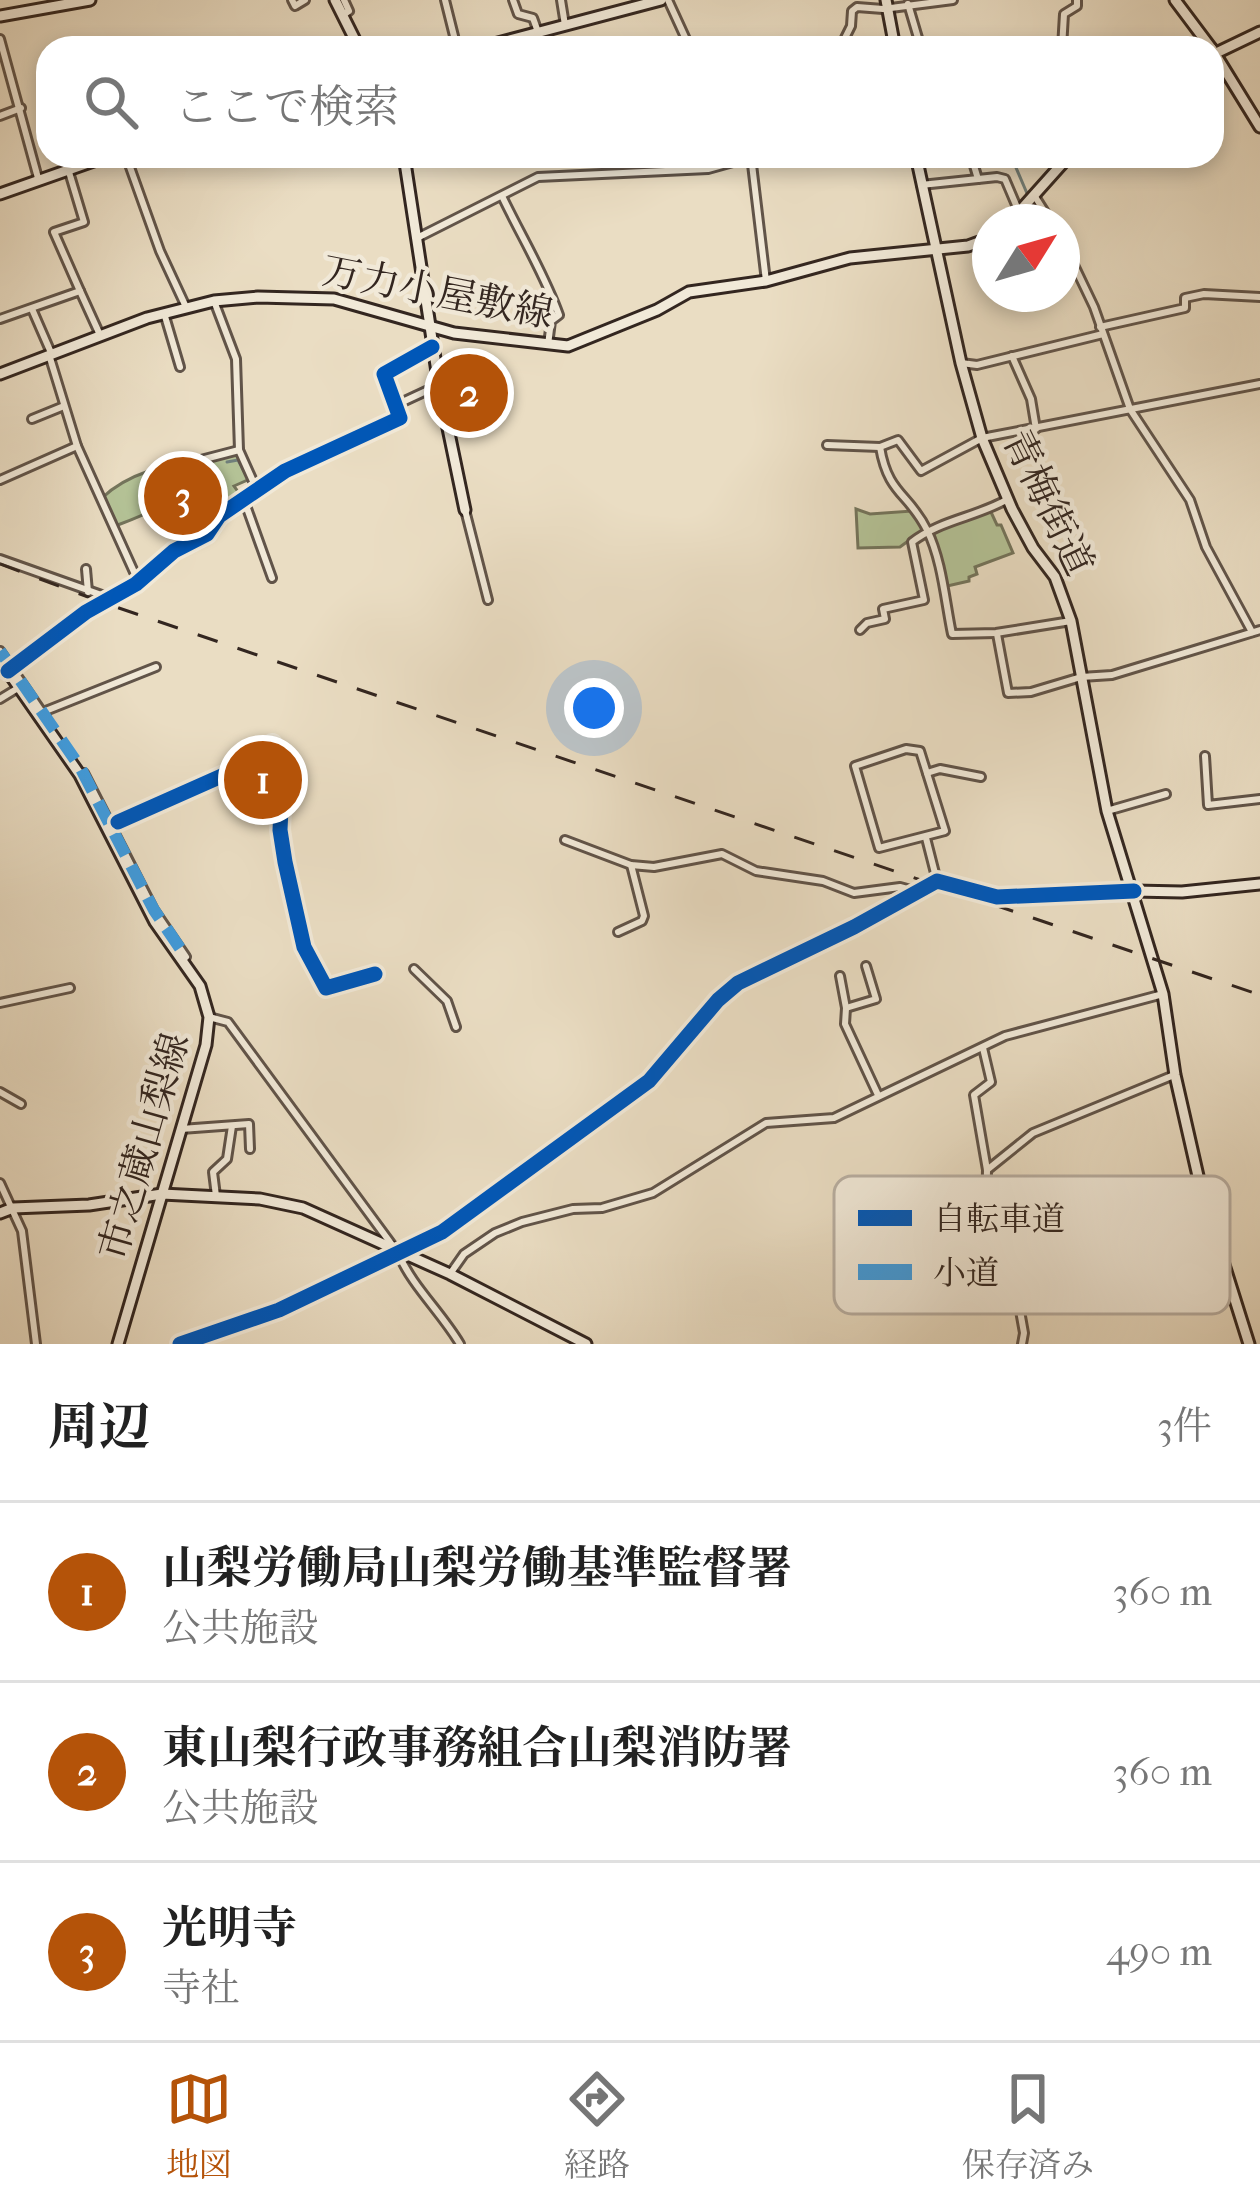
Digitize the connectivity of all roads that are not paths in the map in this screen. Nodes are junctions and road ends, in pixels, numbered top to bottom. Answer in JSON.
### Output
{"nodes":[{"id":1,"x":91,"y":0,"type":"edge"},
{"id":2,"x":292,"y":0,"type":"edge"},
{"id":3,"x":305,"y":0,"type":"edge"},
{"id":4,"x":340,"y":0,"type":"edge"},
{"id":5,"x":445,"y":0,"type":"edge"},
{"id":6,"x":513,"y":0,"type":"edge"},
{"id":7,"x":561,"y":0,"type":"edge"},
{"id":8,"x":664,"y":0,"type":"edge"},
{"id":9,"x":952,"y":0,"type":"edge"},
{"id":10,"x":1077,"y":0,"type":"edge"},
{"id":11,"x":1174,"y":0,"type":"edge"},
{"id":12,"x":886,"y":4,"type":"edge"},
{"id":13,"x":908,"y":4,"type":"junction"},
{"id":14,"x":0,"y":16,"type":"edge"},
{"id":15,"x":566,"y":25,"type":"junction"},
{"id":16,"x":538,"y":32,"type":"junction"},
{"id":17,"x":1260,"y":32,"type":"edge"},
{"id":18,"x":353,"y":36,"type":"edge"},
{"id":19,"x":454,"y":36,"type":"edge"},
{"id":20,"x":523,"y":36,"type":"edge"},
{"id":21,"x":684,"y":36,"type":"edge"},
{"id":22,"x":845,"y":36,"type":"edge"},
{"id":23,"x":893,"y":36,"type":"edge"},
{"id":24,"x":917,"y":36,"type":"edge"},
{"id":25,"x":1063,"y":36,"type":"edge"},
{"id":26,"x":1201,"y":36,"type":"edge"},
{"id":27,"x":0,"y":39,"type":"edge"},
{"id":28,"x":1224,"y":46,"type":"edge"},
{"id":29,"x":1224,"y":70,"type":"edge"},
{"id":30,"x":21,"y":108,"type":"junction"},
{"id":31,"x":0,"y":116,"type":"edge"},
{"id":32,"x":1260,"y":127,"type":"edge"},
{"id":33,"x":68,"y":168,"type":"joint"},
{"id":34,"x":130,"y":168,"type":"edge"},
{"id":35,"x":406,"y":168,"type":"edge"},
{"id":36,"x":712,"y":168,"type":"edge"},
{"id":37,"x":753,"y":168,"type":"edge"},
{"id":38,"x":918,"y":168,"type":"edge"},
{"id":39,"x":975,"y":168,"type":"edge"},
{"id":40,"x":1058,"y":168,"type":"edge"},
{"id":41,"x":38,"y":178,"type":"junction"},
{"id":42,"x":978,"y":179,"type":"junction"},
{"id":43,"x":921,"y":185,"type":"junction"},
{"id":44,"x":0,"y":194,"type":"edge"},
{"id":45,"x":1034,"y":194,"type":"junction"},
{"id":46,"x":502,"y":196,"type":"junction"},
{"id":47,"x":1016,"y":204,"type":"edge"},
{"id":48,"x":1026,"y":204,"type":"edge"},
{"id":49,"x":1040,"y":204,"type":"edge"},
{"id":50,"x":417,"y":238,"type":"junction"},
{"id":51,"x":972,"y":245,"type":"edge"},
{"id":52,"x":935,"y":250,"type":"junction"},
{"id":53,"x":1080,"y":280,"type":"edge"},
{"id":54,"x":766,"y":281,"type":"junction"},
{"id":55,"x":80,"y":291,"type":"junction"},
{"id":56,"x":1260,"y":297,"type":"edge"},
{"id":57,"x":214,"y":301,"type":"junction"},
{"id":58,"x":186,"y":307,"type":"junction"},
{"id":59,"x":32,"y":309,"type":"junction"},
{"id":60,"x":164,"y":313,"type":"junction"},
{"id":61,"x":0,"y":320,"type":"edge"},
{"id":62,"x":429,"y":326,"type":"junction"},
{"id":63,"x":1102,"y":330,"type":"junction"},
{"id":64,"x":100,"y":334,"type":"junction"},
{"id":65,"x":548,"y":345,"type":"junction"},
{"id":66,"x":433,"y":347,"type":"junction"},
{"id":67,"x":1012,"y":356,"type":"junction"},
{"id":68,"x":51,"y":357,"type":"junction"},
{"id":69,"x":961,"y":363,"type":"junction"},
{"id":70,"x":180,"y":367,"type":"dead end"},
{"id":71,"x":0,"y":374,"type":"edge"},
{"id":72,"x":1260,"y":384,"type":"edge"},
{"id":73,"x":439,"y":385,"type":"junction"},
{"id":74,"x":396,"y":405,"type":"junction"},
{"id":75,"x":64,"y":406,"type":"junction"},
{"id":76,"x":1130,"y":409,"type":"junction"},
{"id":77,"x":32,"y":419,"type":"dead end"},
{"id":78,"x":1036,"y":429,"type":"junction"},
{"id":79,"x":982,"y":438,"type":"junction"},
{"id":80,"x":827,"y":445,"type":"dead end"},
{"id":81,"x":77,"y":446,"type":"junction"},
{"id":82,"x":880,"y":447,"type":"junction"},
{"id":83,"x":239,"y":449,"type":"junction"},
{"id":84,"x":193,"y":461,"type":"dead end"},
{"id":85,"x":0,"y":480,"type":"edge"},
{"id":86,"x":257,"y":490,"type":"junction"},
{"id":87,"x":1008,"y":499,"type":"junction"},
{"id":88,"x":244,"y":500,"type":"junction"},
{"id":89,"x":465,"y":510,"type":"joint"},
{"id":90,"x":928,"y":530,"type":"junction"},
{"id":91,"x":0,"y":560,"type":"edge"},
{"id":92,"x":86,"y":569,"type":"dead end"},
{"id":93,"x":272,"y":578,"type":"dead end"},
{"id":94,"x":141,"y":580,"type":"junction"},
{"id":95,"x":88,"y":592,"type":"junction"},
{"id":96,"x":111,"y":598,"type":"junction"},
{"id":97,"x":488,"y":600,"type":"dead end"},
{"id":98,"x":1071,"y":621,"type":"junction"},
{"id":99,"x":860,"y":630,"type":"dead end"},
{"id":100,"x":1256,"y":631,"type":"edge"},
{"id":101,"x":996,"y":633,"type":"junction"},
{"id":102,"x":0,"y":651,"type":"edge"},
{"id":103,"x":5,"y":667,"type":"edge"},
{"id":104,"x":156,"y":667,"type":"dead end"},
{"id":105,"x":1081,"y":677,"type":"junction"},
{"id":106,"x":19,"y":688,"type":"junction"},
{"id":107,"x":0,"y":699,"type":"edge"},
{"id":108,"x":40,"y":713,"type":"junction"},
{"id":109,"x":1205,"y":756,"type":"dead end"},
{"id":110,"x":927,"y":773,"type":"junction"},
{"id":111,"x":981,"y":778,"type":"dead end"},
{"id":112,"x":1166,"y":794,"type":"dead end"},
{"id":113,"x":1260,"y":799,"type":"edge"},
{"id":114,"x":1107,"y":811,"type":"junction"},
{"id":115,"x":118,"y":823,"type":"dead end"},
{"id":116,"x":926,"y":837,"type":"junction"},
{"id":117,"x":565,"y":840,"type":"dead end"},
{"id":118,"x":631,"y":865,"type":"junction"},
{"id":119,"x":937,"y":881,"type":"junction"},
{"id":120,"x":1260,"y":884,"type":"edge"},
{"id":121,"x":1134,"y":891,"type":"junction"},
{"id":122,"x":919,"y":892,"type":"junction"},
{"id":123,"x":618,"y":932,"type":"dead end"},
{"id":124,"x":186,"y":957,"type":"dead end"},
{"id":125,"x":866,"y":966,"type":"dead end"},
{"id":126,"x":415,"y":969,"type":"dead end"},
{"id":127,"x":374,"y":974,"type":"dead end"},
{"id":128,"x":840,"y":976,"type":"dead end"},
{"id":129,"x":70,"y":988,"type":"dead end"},
{"id":130,"x":1163,"y":994,"type":"junction"},
{"id":131,"x":0,"y":1003,"type":"edge"},
{"id":132,"x":846,"y":1008,"type":"junction"},
{"id":133,"x":208,"y":1017,"type":"junction"},
{"id":134,"x":456,"y":1027,"type":"dead end"},
{"id":135,"x":983,"y":1048,"type":"junction"},
{"id":136,"x":1174,"y":1075,"type":"junction"},
{"id":137,"x":0,"y":1092,"type":"edge"},
{"id":138,"x":878,"y":1095,"type":"junction"},
{"id":139,"x":21,"y":1104,"type":"dead end"},
{"id":140,"x":248,"y":1113,"type":"dead end"},
{"id":141,"x":249,"y":1124,"type":"junction"},
{"id":142,"x":232,"y":1126,"type":"junction"},
{"id":143,"x":181,"y":1129,"type":"junction"},
{"id":144,"x":250,"y":1149,"type":"dead end"},
{"id":145,"x":987,"y":1170,"type":"junction"},
{"id":146,"x":987,"y":1176,"type":"edge"},
{"id":147,"x":1198,"y":1176,"type":"edge"},
{"id":148,"x":0,"y":1183,"type":"edge"},
{"id":149,"x":162,"y":1195,"type":"junction"},
{"id":150,"x":216,"y":1196,"type":"junction"},
{"id":151,"x":13,"y":1208,"type":"junction"},
{"id":152,"x":0,"y":1213,"type":"edge"},
{"id":153,"x":398,"y":1252,"type":"junction"},
{"id":154,"x":450,"y":1274,"type":"junction"},
{"id":155,"x":1230,"y":1284,"type":"edge"},
{"id":156,"x":1021,"y":1314,"type":"edge"},
{"id":157,"x":35,"y":1344,"type":"edge"},
{"id":158,"x":118,"y":1344,"type":"edge"},
{"id":159,"x":179,"y":1344,"type":"edge"},
{"id":160,"x":460,"y":1344,"type":"edge"},
{"id":161,"x":586,"y":1344,"type":"edge"},
{"id":162,"x":1022,"y":1344,"type":"edge"},
{"id":163,"x":1249,"y":1344,"type":"edge"}],
"edges":[{"from":1,"to":14,"type":"main road"},
{"from":2,"to":3,"type":"street"},
{"from":4,"to":18,"type":"main road"},
{"from":5,"to":19,"type":"street"},
{"from":6,"to":16,"type":"street"},
{"from":7,"to":15,"type":"street"},
{"from":8,"to":15,"type":"main road"},
{"from":8,"to":21,"type":"street"},
{"from":9,"to":13,"type":"street"},
{"from":10,"to":25,"type":"street"},
{"from":11,"to":26,"type":"main road"},
{"from":12,"to":13,"type":"street"},
{"from":12,"to":22,"type":"street"},
{"from":12,"to":23,"type":"main road"},
{"from":13,"to":24,"type":"street"},
{"from":15,"to":16,"type":"main road"},
{"from":16,"to":20,"type":"main road"},
{"from":17,"to":28,"type":"main road"},
{"from":27,"to":30,"type":"street"},
{"from":29,"to":32,"type":"main road"},
{"from":30,"to":31,"type":"street"},
{"from":30,"to":41,"type":"street"},
{"from":33,"to":41,"type":"main road"},
{"from":33,"to":55,"type":"street"},
{"from":34,"to":58,"type":"street"},
{"from":35,"to":50,"type":"main road"},
{"from":36,"to":46,"type":"street"},
{"from":37,"to":54,"type":"street"},
{"from":38,"to":43,"type":"main road","name":"青梅街道"},
{"from":39,"to":42,"type":"street"},
{"from":40,"to":45,"type":"main road"},
{"from":41,"to":44,"type":"main road"},
{"from":42,"to":43,"type":"street"},
{"from":42,"to":47,"type":"street"},
{"from":43,"to":52,"type":"main road","name":"青梅街道"},
{"from":45,"to":48,"type":"main road"},
{"from":45,"to":49,"type":"street"},
{"from":46,"to":50,"type":"street"},
{"from":46,"to":65,"type":"street"},
{"from":50,"to":62,"type":"main road"},
{"from":51,"to":52,"type":"main road","name":"万力小屋敷線"},
{"from":52,"to":54,"type":"main road","name":"万力小屋敷線"},
{"from":52,"to":69,"type":"main road","name":"青梅街道"},
{"from":53,"to":63,"type":"street"},
{"from":54,"to":65,"type":"main road","name":"万力小屋敷線"},
{"from":55,"to":59,"type":"street"},
{"from":55,"to":64,"type":"street"},
{"from":56,"to":63,"type":"street"},
{"from":57,"to":58,"type":"main road","name":"万力小屋敷線"},
{"from":57,"to":62,"type":"main road","name":"万力小屋敷線"},
{"from":57,"to":83,"type":"street"},
{"from":58,"to":60,"type":"main road","name":"万力小屋敷線"},
{"from":59,"to":61,"type":"street"},
{"from":59,"to":68,"type":"street"},
{"from":60,"to":64,"type":"main road","name":"万力小屋敷線"},
{"from":60,"to":70,"type":"street"},
{"from":62,"to":65,"type":"main road","name":"万力小屋敷線"},
{"from":62,"to":66,"type":"main road"},
{"from":63,"to":67,"type":"street"},
{"from":63,"to":76,"type":"street"},
{"from":64,"to":68,"type":"main road","name":"万力小屋敷線"},
{"from":66,"to":73,"type":"main road"},
{"from":66,"to":74,"type":"street"},
{"from":67,"to":69,"type":"street"},
{"from":67,"to":78,"type":"street"},
{"from":68,"to":71,"type":"main road","name":"万力小屋敷線"},
{"from":68,"to":75,"type":"street"},
{"from":69,"to":79,"type":"main road","name":"青梅街道"},
{"from":72,"to":76,"type":"street"},
{"from":73,"to":74,"type":"street"},
{"from":73,"to":89,"type":"main road"},
{"from":74,"to":86,"type":"street"},
{"from":75,"to":77,"type":"street"},
{"from":75,"to":81,"type":"street"},
{"from":76,"to":78,"type":"street"},
{"from":76,"to":100,"type":"street"},
{"from":78,"to":79,"type":"street"},
{"from":79,"to":82,"type":"street"},
{"from":79,"to":87,"type":"main road","name":"青梅街道"},
{"from":80,"to":82,"type":"street"},
{"from":81,"to":85,"type":"street"},
{"from":81,"to":94,"type":"street"},
{"from":82,"to":90,"type":"street"},
{"from":83,"to":84,"type":"street"},
{"from":83,"to":86,"type":"street"},
{"from":86,"to":88,"type":"street"},
{"from":87,"to":90,"type":"street"},
{"from":87,"to":98,"type":"main road","name":"青梅街道"},
{"from":88,"to":93,"type":"street"},
{"from":88,"to":94,"type":"street"},
{"from":89,"to":97,"type":"street"},
{"from":90,"to":99,"type":"street"},
{"from":90,"to":101,"type":"street"},
{"from":91,"to":95,"type":"street"},
{"from":92,"to":95,"type":"street"},
{"from":94,"to":96,"type":"street"},
{"from":95,"to":96,"type":"street"},
{"from":96,"to":103,"type":"street"},
{"from":98,"to":101,"type":"street"},
{"from":98,"to":105,"type":"main road","name":"青梅街道"},
{"from":100,"to":105,"type":"street"},
{"from":101,"to":105,"type":"street"},
{"from":102,"to":103,"type":"street"},
{"from":103,"to":106,"type":"main road","name":"市之蔵山梨線"},
{"from":103,"to":108,"type":"street"},
{"from":104,"to":108,"type":"street"},
{"from":105,"to":114,"type":"main road","name":"青梅街道"},
{"from":106,"to":107,"type":"street"},
{"from":106,"to":108,"type":"main road","name":"市之蔵山梨線"},
{"from":108,"to":124,"type":"street"},
{"from":108,"to":133,"type":"main road","name":"市之蔵山梨線"},
{"from":109,"to":113,"type":"street"},
{"from":110,"to":111,"type":"street"},
{"from":110,"to":116,"type":"street"},
{"from":110,"to":116,"type":"street"},
{"from":112,"to":114,"type":"street"},
{"from":114,"to":121,"type":"main road","name":"青梅街道"},
{"from":115,"to":127,"type":"street"},
{"from":116,"to":119,"type":"street"},
{"from":117,"to":118,"type":"street"},
{"from":118,"to":122,"type":"street"},
{"from":118,"to":123,"type":"street"},
{"from":119,"to":121,"type":"street"},
{"from":119,"to":122,"type":"street"},
{"from":120,"to":121,"type":"main road"},
{"from":121,"to":130,"type":"main road","name":"青梅街道"},
{"from":122,"to":153,"type":"street"},
{"from":125,"to":132,"type":"street"},
{"from":126,"to":134,"type":"street"},
{"from":128,"to":132,"type":"street"},
{"from":129,"to":131,"type":"street"},
{"from":130,"to":135,"type":"street"},
{"from":130,"to":136,"type":"main road","name":"青梅街道"},
{"from":132,"to":138,"type":"street"},
{"from":133,"to":143,"type":"main road","name":"市之蔵山梨線"},
{"from":133,"to":153,"type":"street"},
{"from":135,"to":138,"type":"street"},
{"from":135,"to":145,"type":"street"},
{"from":136,"to":145,"type":"street"},
{"from":136,"to":147,"type":"main road","name":"青梅街道"},
{"from":137,"to":139,"type":"street"},
{"from":138,"to":154,"type":"street"},
{"from":140,"to":141,"type":"street"},
{"from":141,"to":142,"type":"street"},
{"from":141,"to":144,"type":"street"},
{"from":142,"to":143,"type":"street"},
{"from":142,"to":150,"type":"street"},
{"from":143,"to":149,"type":"main road","name":"市之蔵山梨線"},
{"from":145,"to":146,"type":"street"},
{"from":148,"to":151,"type":"street"},
{"from":149,"to":150,"type":"main road"},
{"from":149,"to":151,"type":"main road"},
{"from":149,"to":158,"type":"main road","name":"市之蔵山梨線"},
{"from":150,"to":153,"type":"main road"},
{"from":151,"to":152,"type":"main road"},
{"from":151,"to":157,"type":"street"},
{"from":153,"to":154,"type":"main road"},
{"from":153,"to":159,"type":"street"},
{"from":153,"to":160,"type":"street"},
{"from":154,"to":161,"type":"main road"},
{"from":155,"to":163,"type":"main road","name":"青梅街道"},
{"from":156,"to":162,"type":"street"}]}
